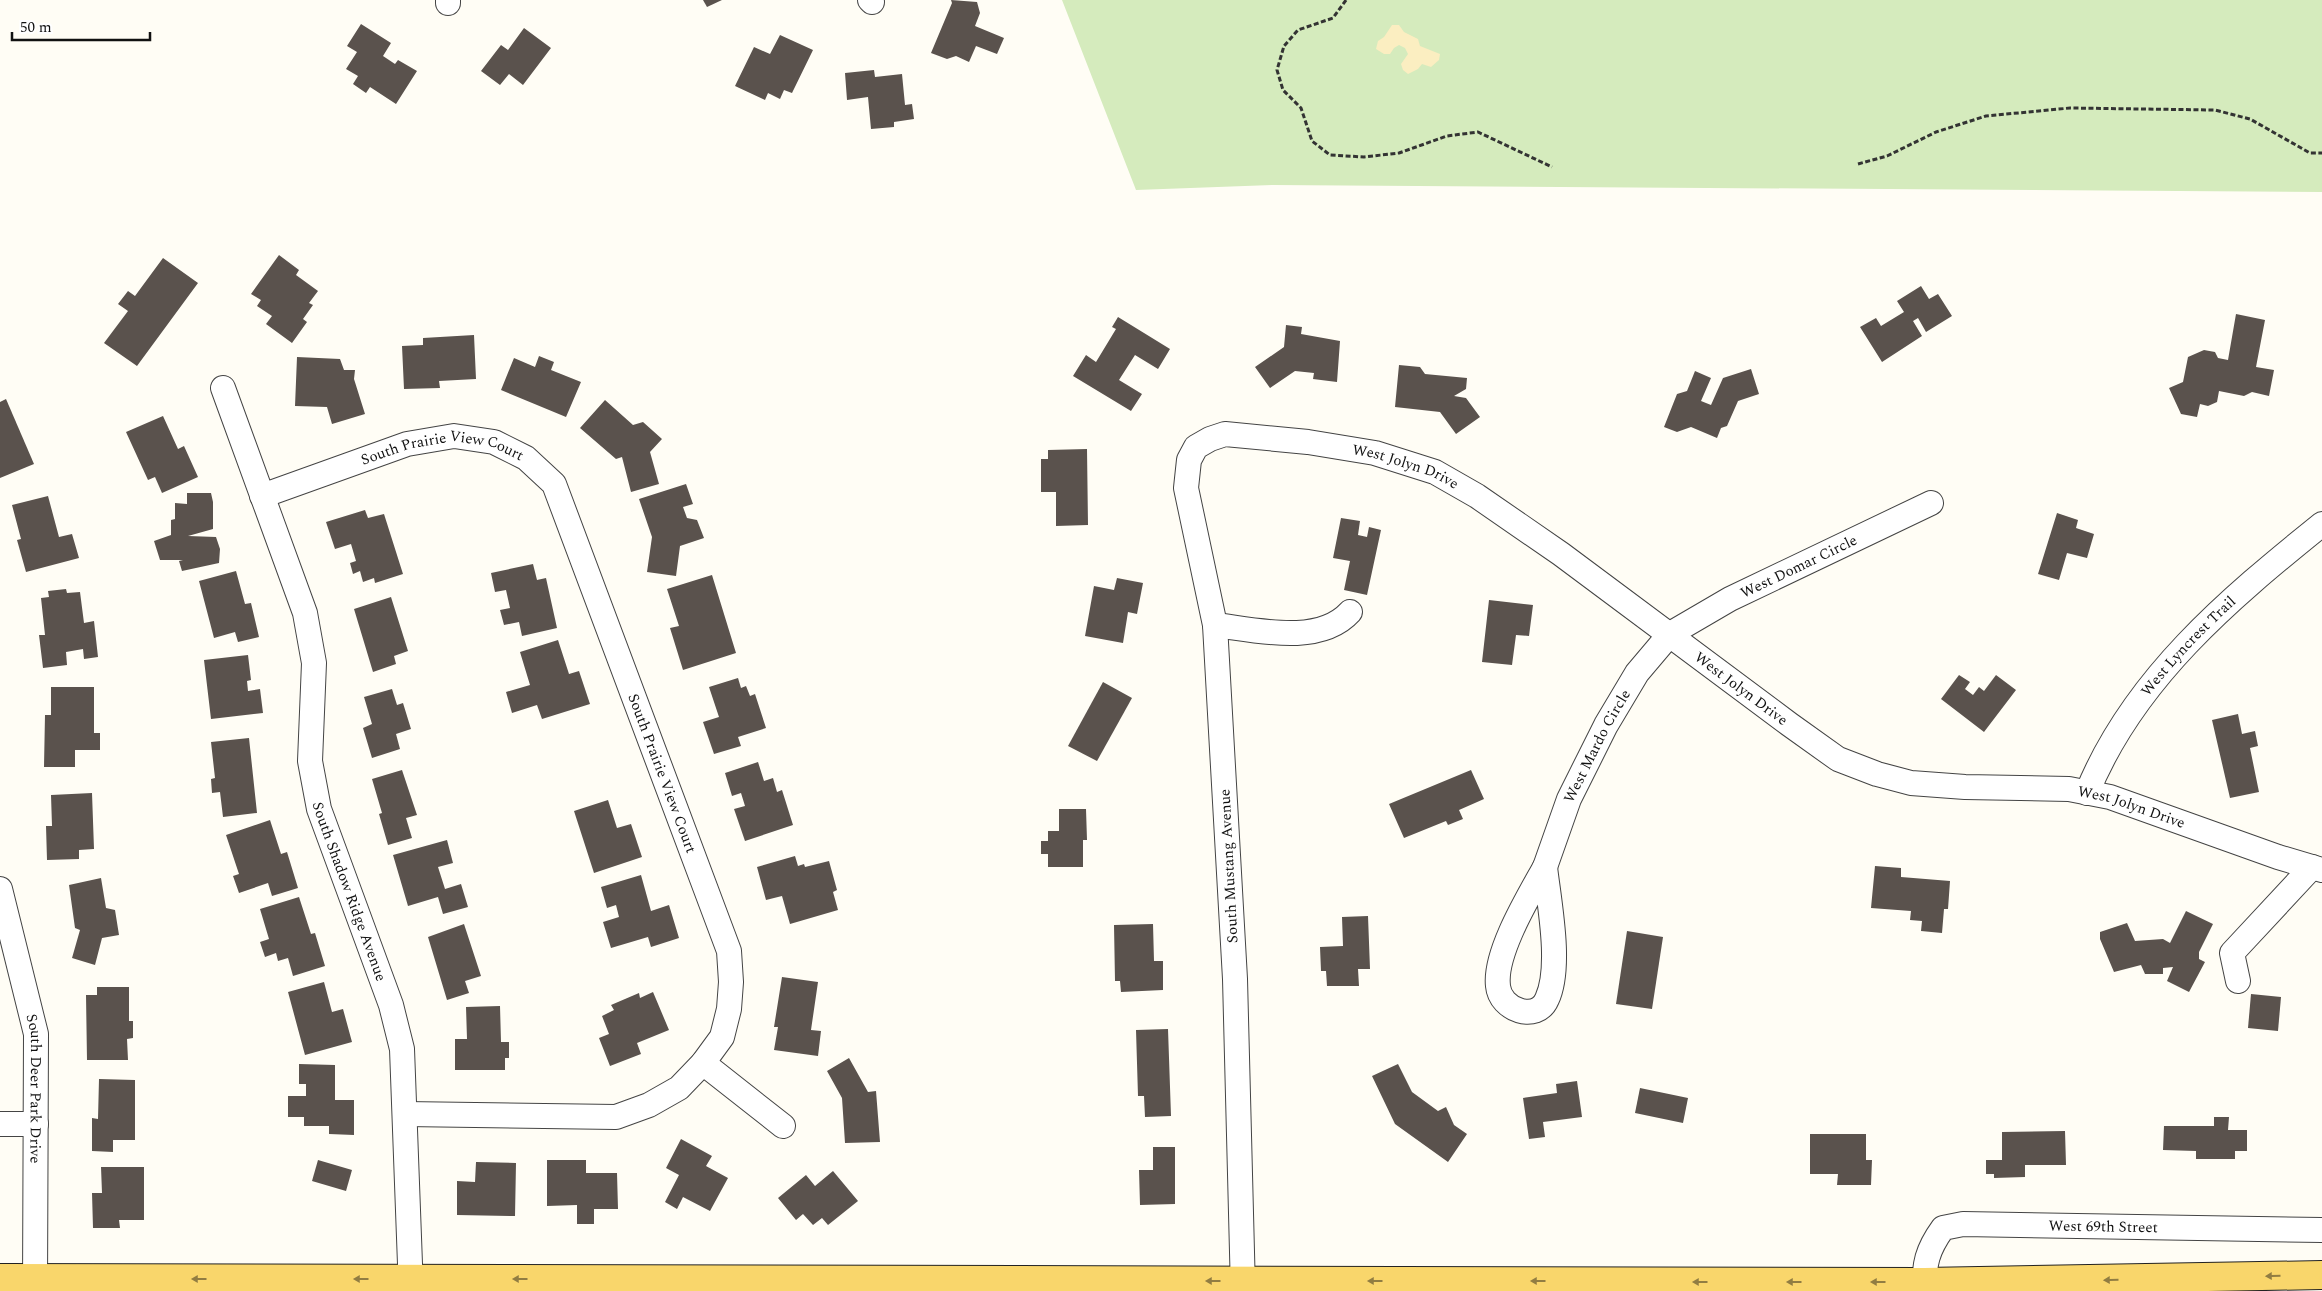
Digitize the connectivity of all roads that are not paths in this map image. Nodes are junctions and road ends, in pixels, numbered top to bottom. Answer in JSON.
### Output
{"nodes":[{"id":1,"x":223,"y":388,"type":"dead end"},
{"id":2,"x":1196,"y":447,"type":"joint"},
{"id":3,"x":262,"y":496,"type":"junction"},
{"id":4,"x":1930,"y":502,"type":"dead end"},
{"id":5,"x":2322,"y":524,"type":"edge"},
{"id":6,"x":1350,"y":612,"type":"dead end"},
{"id":7,"x":1215,"y":625,"type":"junction"},
{"id":8,"x":1670,"y":634,"type":"junction"},
{"id":9,"x":2087,"y":793,"type":"junction"},
{"id":10,"x":1545,"y":868,"type":"junction"},
{"id":11,"x":2317,"y":868,"type":"edge"},
{"id":12,"x":0,"y":889,"type":"edge"},
{"id":13,"x":2238,"y":981,"type":"dead end"},
{"id":14,"x":703,"y":1064,"type":"junction"},
{"id":15,"x":405,"y":1114,"type":"junction"},
{"id":16,"x":0,"y":1124,"type":"edge"},
{"id":17,"x":36,"y":1124,"type":"junction"},
{"id":18,"x":783,"y":1126,"type":"dead end"},
{"id":19,"x":2322,"y":1230,"type":"edge"},
{"id":20,"x":2322,"y":1275,"type":"edge"},
{"id":21,"x":0,"y":1278,"type":"edge"},
{"id":22,"x":35,"y":1285,"type":"edge"},
{"id":23,"x":410,"y":1285,"type":"edge"},
{"id":24,"x":1243,"y":1286,"type":"edge"},
{"id":25,"x":1738,"y":1286,"type":"edge"},
{"id":26,"x":1924,"y":1287,"type":"edge"}],
"edges":[{"from":1,"to":3,"type":"street","name":"South Shadow Ridge Avenue"},
{"from":2,"to":7,"type":"street","name":"South Mustang Avenue"},
{"from":2,"to":8,"type":"street","name":"West Jolyn Drive"},
{"from":3,"to":14,"type":"street","name":"South Prairie View Court"},
{"from":3,"to":15,"type":"street","name":"South Shadow Ridge Avenue"},
{"from":4,"to":8,"type":"street","name":"West Domar Circle"},
{"from":5,"to":9,"type":"street","name":"West Lyncrest Trail"},
{"from":6,"to":7,"type":"street"},
{"from":7,"to":24,"type":"street","name":"South Mustang Avenue"},
{"from":8,"to":9,"type":"street","name":"West Jolyn Drive"},
{"from":8,"to":10,"type":"street","name":"West Mardo Circle"},
{"from":9,"to":11,"type":"street","name":"West Jolyn Drive"},
{"from":10,"to":10,"type":"street","name":"West Mardo Circle"},
{"from":11,"to":13,"type":"street"},
{"from":12,"to":17,"type":"street","name":"South Deer Park Drive"},
{"from":14,"to":15,"type":"street","name":"South Prairie View Court"},
{"from":14,"to":18,"type":"street"},
{"from":15,"to":23,"type":"street","name":"South Shadow Ridge Avenue"},
{"from":16,"to":17,"type":"street"},
{"from":17,"to":22,"type":"street","name":"South Deer Park Drive"},
{"from":19,"to":26,"type":"street","name":"West 69th Street"},
{"from":20,"to":26,"type":"main road","one_way":true},
{"from":21,"to":22,"type":"main road"},
{"from":23,"to":22,"type":"main road","one_way":true},
{"from":24,"to":23,"type":"main road","one_way":true},
{"from":25,"to":24,"type":"main road","one_way":true},
{"from":26,"to":25,"type":"main road","one_way":true}]}
